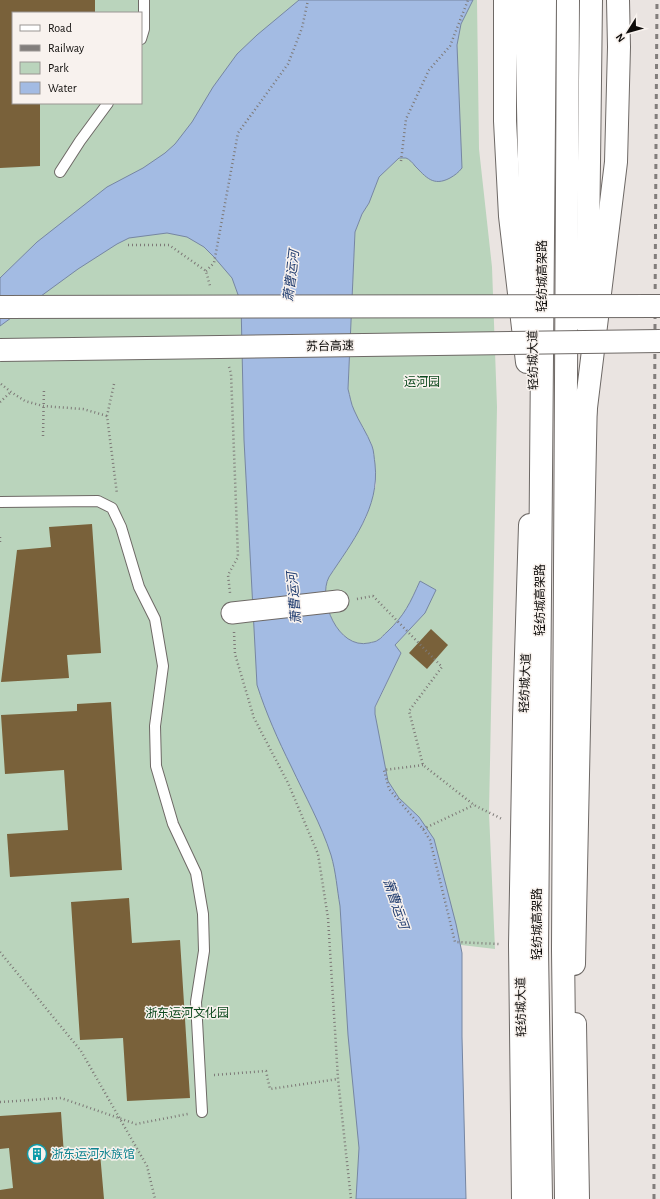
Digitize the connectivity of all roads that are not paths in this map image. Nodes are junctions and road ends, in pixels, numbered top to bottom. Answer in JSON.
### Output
{"nodes":[{"id":1,"x":144,"y":0,"type":"edge"},
{"id":2,"x":505,"y":0,"type":"edge"},
{"id":3,"x":526,"y":0,"type":"edge"},
{"id":4,"x":544,"y":0,"type":"edge"},
{"id":5,"x":568,"y":0,"type":"edge"},
{"id":6,"x":591,"y":0,"type":"edge"},
{"id":7,"x":618,"y":0,"type":"edge"},
{"id":8,"x":142,"y":36,"type":"edge"},
{"id":9,"x":107,"y":104,"type":"edge"},
{"id":10,"x":60,"y":172,"type":"dead end"},
{"id":11,"x":660,"y":306,"type":"edge"},
{"id":12,"x":0,"y":307,"type":"edge"},
{"id":13,"x":660,"y":341,"type":"edge"},
{"id":14,"x":0,"y":350,"type":"edge"},
{"id":15,"x":534,"y":416,"type":"junction"},
{"id":16,"x":585,"y":416,"type":"junction"},
{"id":17,"x":0,"y":502,"type":"edge"},
{"id":18,"x":338,"y":601,"type":"road end"},
{"id":19,"x":232,"y":613,"type":"road end"},
{"id":20,"x":202,"y":1112,"type":"road end"},
{"id":21,"x":523,"y":1199,"type":"edge"},
{"id":22,"x":541,"y":1199,"type":"edge"},
{"id":23,"x":566,"y":1199,"type":"edge"},
{"id":24,"x":578,"y":1199,"type":"edge"}],
"edges":[{"from":1,"to":8,"type":"lane"},
{"from":2,"to":15,"type":"main road"},
{"from":3,"to":15,"type":"main road","name":"轻纺城大道"},
{"from":4,"to":22,"type":"main road","name":"轻纺城高架路","bridge":true},
{"from":5,"to":23,"type":"main road","name":"轻纺城高架路","bridge":true},
{"from":6,"to":16,"type":"main road"},
{"from":7,"to":16,"type":"main road"},
{"from":9,"to":10,"type":"lane"},
{"from":11,"to":12,"type":"main road","bridge":true},
{"from":13,"to":14,"type":"main road","name":"苏台高速","bridge":true},
{"from":15,"to":21,"type":"main road","name":"轻纺城大道"},
{"from":16,"to":24,"type":"main road"},
{"from":17,"to":20,"type":"lane"},
{"from":18,"to":19,"type":"street"}]}
